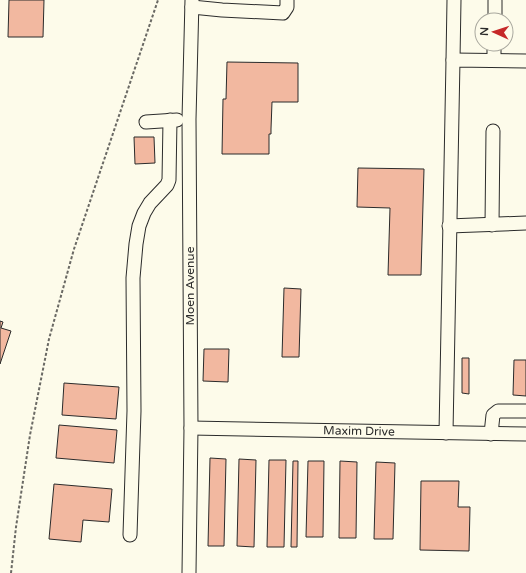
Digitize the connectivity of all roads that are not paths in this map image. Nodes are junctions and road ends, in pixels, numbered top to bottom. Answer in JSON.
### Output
{"nodes":[{"id":1,"x":287,"y":0,"type":"edge"},
{"id":2,"x":454,"y":0,"type":"edge"},
{"id":3,"x":495,"y":1,"type":"dead end"},
{"id":4,"x":192,"y":3,"type":"edge"},
{"id":5,"x":223,"y":5,"type":"edge"},
{"id":6,"x":495,"y":12,"type":"edge"},
{"id":7,"x":494,"y":52,"type":"edge"},
{"id":8,"x":453,"y":60,"type":"junction"},
{"id":9,"x":494,"y":60,"type":"junction"},
{"id":10,"x":526,"y":61,"type":"edge"},
{"id":11,"x":189,"y":119,"type":"junction"},
{"id":12,"x":170,"y":120,"type":"junction"},
{"id":13,"x":146,"y":122,"type":"dead end"},
{"id":14,"x":493,"y":131,"type":"dead end"},
{"id":15,"x":526,"y":223,"type":"edge"},
{"id":16,"x":492,"y":225,"type":"junction"},
{"id":17,"x":449,"y":226,"type":"junction"},
{"id":18,"x":526,"y":411,"type":"edge"},
{"id":19,"x":191,"y":428,"type":"junction"},
{"id":20,"x":446,"y":433,"type":"junction"},
{"id":21,"x":491,"y":434,"type":"junction"},
{"id":22,"x":526,"y":434,"type":"edge"},
{"id":23,"x":130,"y":535,"type":"dead end"},
{"id":24,"x":189,"y":573,"type":"edge"}],
"edges":[{"from":1,"to":5,"type":"street"},
{"from":2,"to":8,"type":"street"},
{"from":3,"to":6,"type":"street"},
{"from":4,"to":5,"type":"street"},
{"from":4,"to":11,"type":"street","name":"Moen Avenue"},
{"from":7,"to":9,"type":"street"},
{"from":8,"to":9,"type":"street"},
{"from":8,"to":17,"type":"street"},
{"from":9,"to":10,"type":"street"},
{"from":11,"to":12,"type":"street"},
{"from":11,"to":19,"type":"street","name":"Moen Avenue"},
{"from":12,"to":13,"type":"street"},
{"from":12,"to":23,"type":"street"},
{"from":14,"to":16,"type":"street"},
{"from":15,"to":16,"type":"street"},
{"from":16,"to":17,"type":"street"},
{"from":17,"to":20,"type":"street"},
{"from":18,"to":21,"type":"street"},
{"from":19,"to":20,"type":"street","name":"Maxim Drive"},
{"from":19,"to":24,"type":"street","name":"Moen Avenue"},
{"from":20,"to":21,"type":"street","name":"Maxim Drive"},
{"from":21,"to":22,"type":"street","name":"Maxim Drive"}]}
